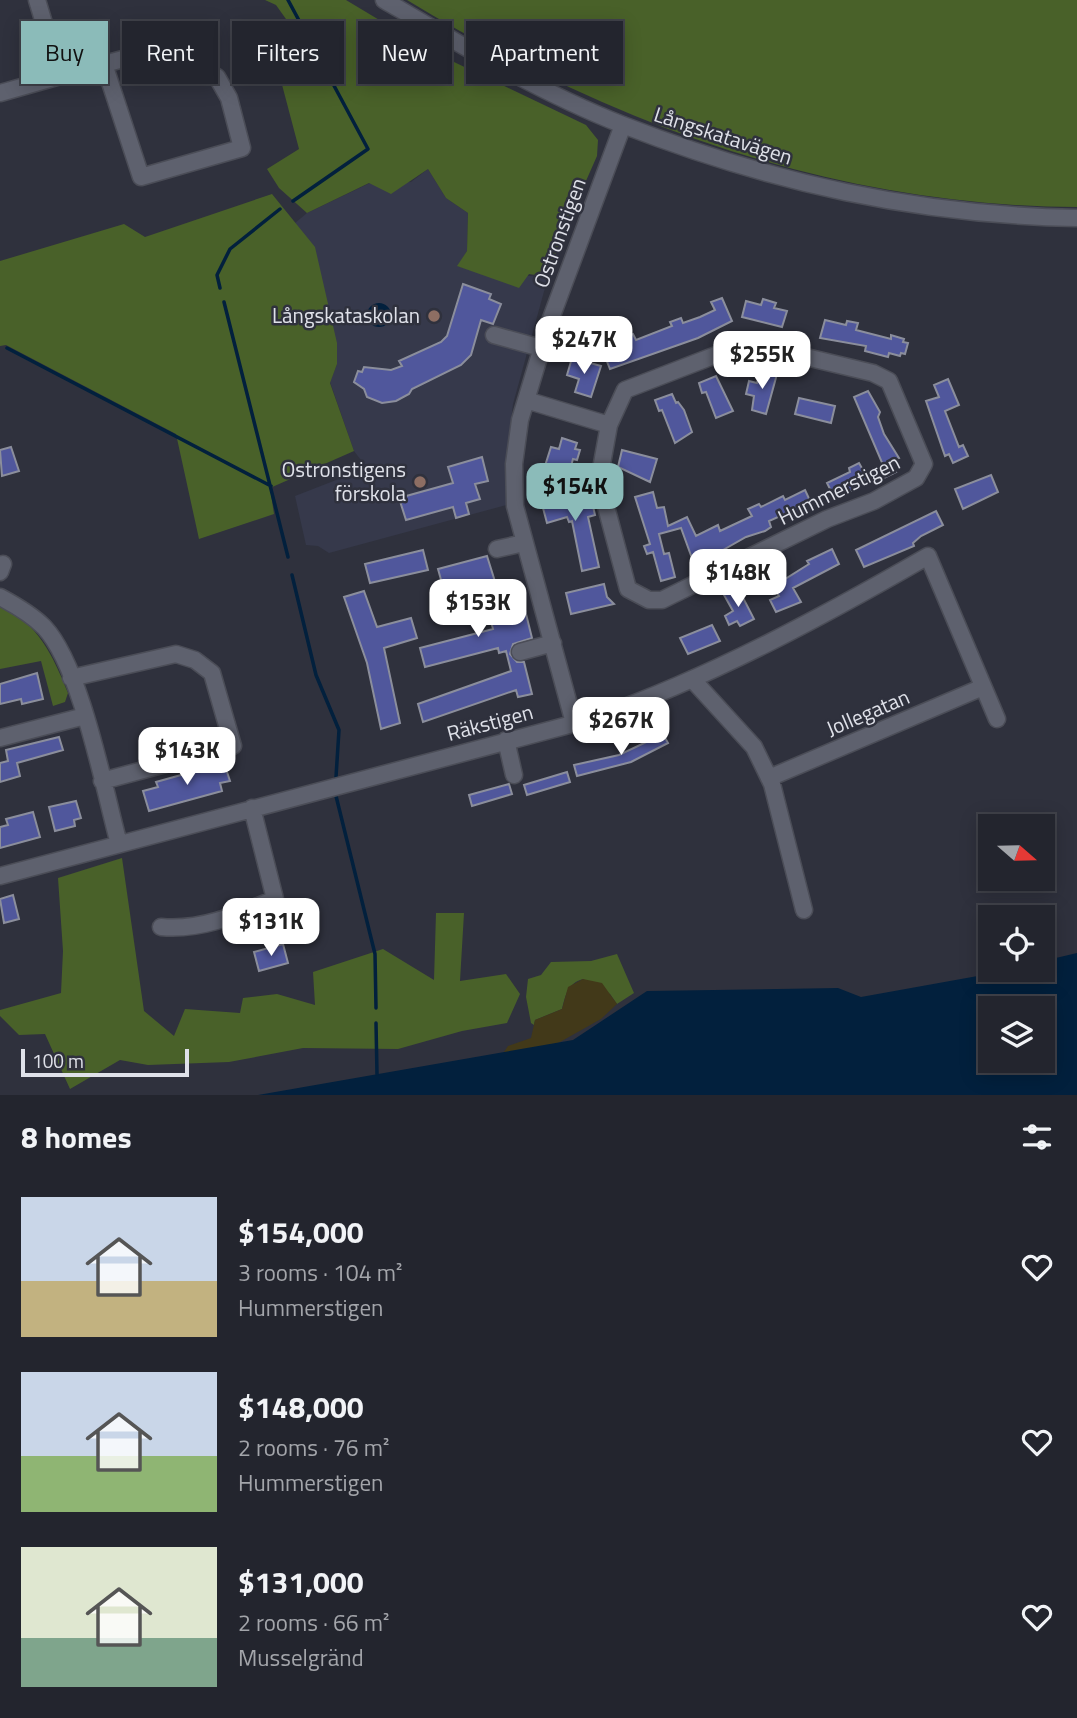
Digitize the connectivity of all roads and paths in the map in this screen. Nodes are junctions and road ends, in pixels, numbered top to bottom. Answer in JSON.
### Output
{"nodes":[{"id":1,"x":37,"y":0,"type":"edge"},
{"id":2,"x":384,"y":0,"type":"edge"},
{"id":3,"x":43,"y":21,"type":"edge"},
{"id":4,"x":104,"y":64,"type":"joint"},
{"id":5,"x":32,"y":84,"type":"edge"},
{"id":6,"x":0,"y":93,"type":"edge"},
{"id":7,"x":623,"y":125,"type":"junction"},
{"id":8,"x":1077,"y":218,"type":"edge"},
{"id":9,"x":494,"y":335,"type":"dead end"},
{"id":10,"x":541,"y":348,"type":"junction"},
{"id":11,"x":526,"y":400,"type":"junction"},
{"id":12,"x":609,"y":425,"type":"junction"},
{"id":13,"x":524,"y":543,"type":"junction"},
{"id":14,"x":497,"y":549,"type":"dead end"},
{"id":15,"x":0,"y":597,"type":"edge"},
{"id":16,"x":553,"y":643,"type":"junction"},
{"id":17,"x":520,"y":652,"type":"dead end"},
{"id":18,"x":72,"y":678,"type":"junction"},
{"id":19,"x":692,"y":679,"type":"junction"},
{"id":20,"x":983,"y":687,"type":"junction"},
{"id":21,"x":85,"y":716,"type":"junction"},
{"id":22,"x":998,"y":719,"type":"dead end"},
{"id":23,"x":574,"y":723,"type":"junction"},
{"id":24,"x":0,"y":738,"type":"edge"},
{"id":25,"x":506,"y":740,"type":"junction"},
{"id":26,"x":514,"y":775,"type":"dead end"},
{"id":27,"x":769,"y":778,"type":"junction"},
{"id":28,"x":102,"y":781,"type":"junction"},
{"id":29,"x":252,"y":808,"type":"junction"},
{"id":30,"x":119,"y":844,"type":"junction"},
{"id":31,"x":0,"y":876,"type":"edge"},
{"id":32,"x":804,"y":910,"type":"dead end"},
{"id":33,"x":161,"y":927,"type":"dead end"}],
"edges":[{"from":1,"to":3,"type":"street"},
{"from":2,"to":7,"type":"street","name":"Långskatavägen"},
{"from":4,"to":4,"type":"street"},
{"from":5,"to":6,"type":"street"},
{"from":7,"to":8,"type":"street","name":"Långskatavägen"},
{"from":7,"to":10,"type":"street","name":"Ostronstigen"},
{"from":9,"to":10,"type":"street"},
{"from":10,"to":11,"type":"street","name":"Ostronstigen"},
{"from":11,"to":12,"type":"street"},
{"from":11,"to":13,"type":"street","name":"Ostronstigen"},
{"from":12,"to":12,"type":"street","name":"Hummerstigen"},
{"from":13,"to":14,"type":"street"},
{"from":13,"to":16,"type":"street","name":"Ostronstigen"},
{"from":15,"to":18,"type":"street"},
{"from":16,"to":17,"type":"street"},
{"from":16,"to":23,"type":"street","name":"Ostronstigen"},
{"from":18,"to":21,"type":"street"},
{"from":18,"to":28,"type":"street"},
{"from":19,"to":20,"type":"street","name":"Räkstigen"},
{"from":19,"to":23,"type":"street","name":"Räkstigen"},
{"from":19,"to":27,"type":"street"},
{"from":20,"to":22,"type":"street"},
{"from":20,"to":27,"type":"street","name":"Jollegatan"},
{"from":21,"to":24,"type":"street"},
{"from":21,"to":28,"type":"street"},
{"from":23,"to":25,"type":"street","name":"Räkstigen"},
{"from":25,"to":26,"type":"street"},
{"from":25,"to":29,"type":"street","name":"Räkstigen"},
{"from":27,"to":32,"type":"street"},
{"from":28,"to":30,"type":"street"},
{"from":29,"to":30,"type":"street","name":"Räkstigen"},
{"from":29,"to":33,"type":"street"},
{"from":30,"to":31,"type":"street","name":"Räkstigen"}]}
